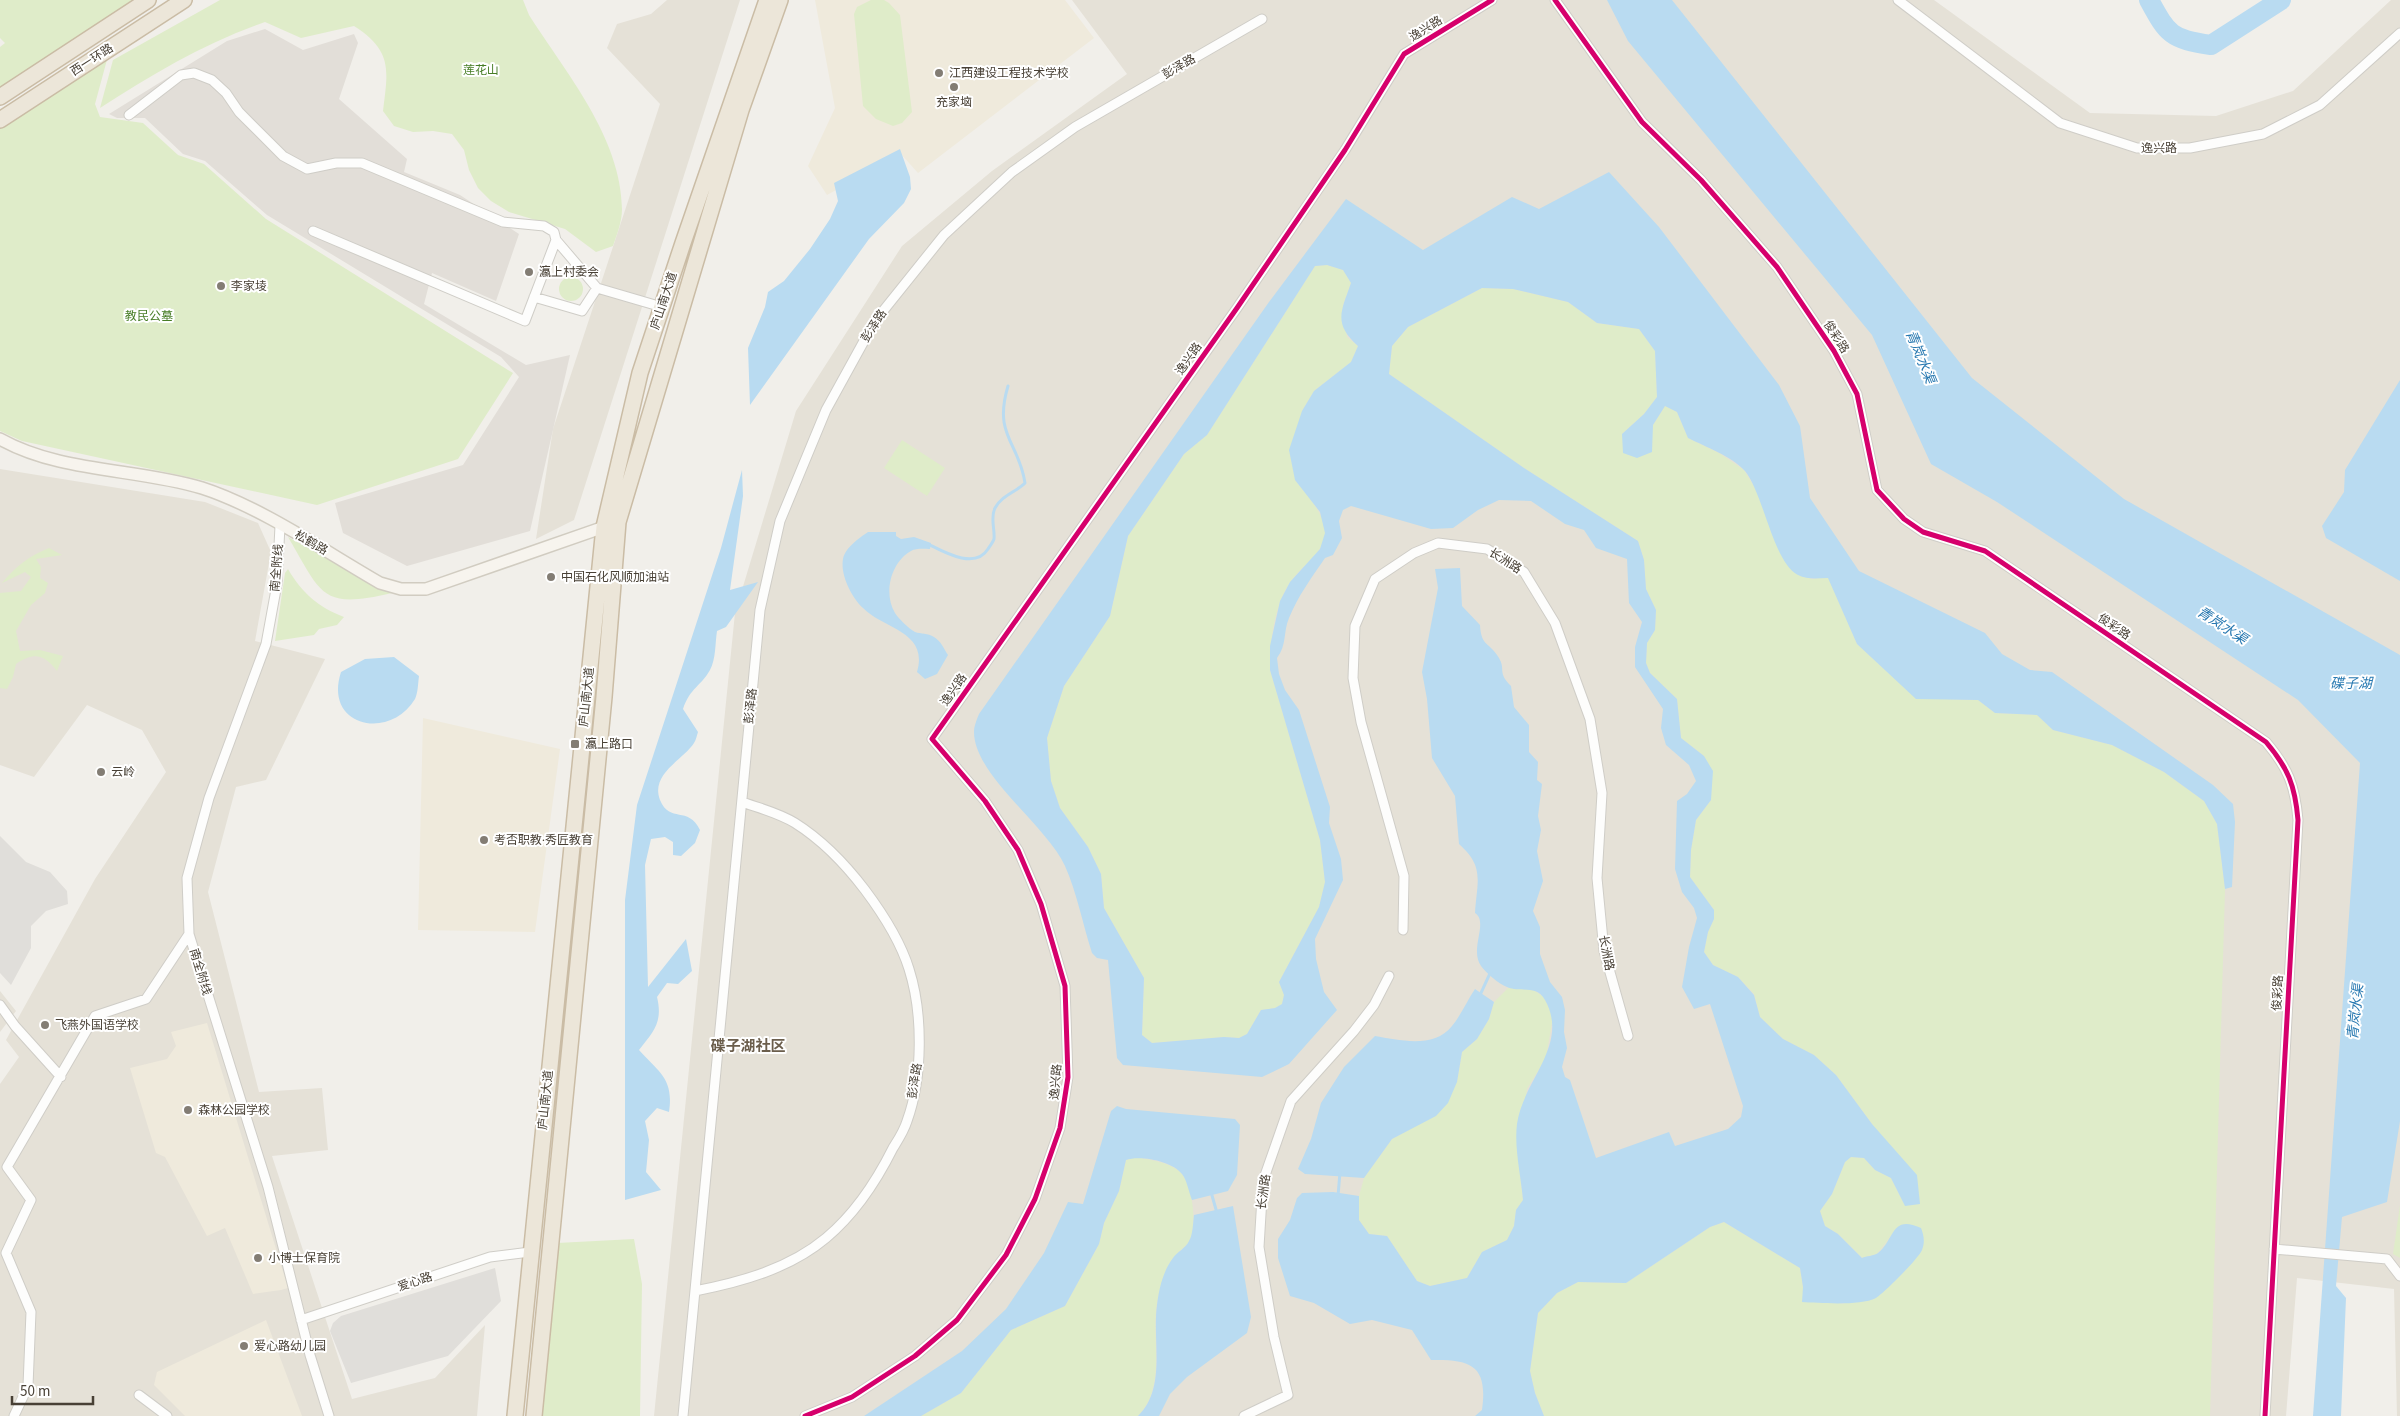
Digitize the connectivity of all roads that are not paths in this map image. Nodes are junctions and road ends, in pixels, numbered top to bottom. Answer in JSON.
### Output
{"nodes":[{"id":1,"x":148,"y":0,"type":"edge"},
{"id":2,"x":184,"y":0,"type":"edge"},
{"id":3,"x":767,"y":0,"type":"edge"},
{"id":4,"x":780,"y":0,"type":"edge"},
{"id":5,"x":1492,"y":0,"type":"edge"},
{"id":6,"x":1555,"y":0,"type":"edge"},
{"id":7,"x":1898,"y":0,"type":"edge"},
{"id":8,"x":1262,"y":19,"type":"dead end"},
{"id":9,"x":2400,"y":33,"type":"edge"},
{"id":10,"x":0,"y":96,"type":"edge"},
{"id":11,"x":129,"y":115,"type":"dead end"},
{"id":12,"x":0,"y":120,"type":"edge"},
{"id":13,"x":313,"y":230,"type":"dead end"},
{"id":14,"x":556,"y":240,"type":"junction"},
{"id":15,"x":597,"y":288,"type":"junction"},
{"id":16,"x":534,"y":297,"type":"junction"},
{"id":17,"x":662,"y":307,"type":"junction"},
{"id":18,"x":0,"y":439,"type":"edge"},
{"id":19,"x":0,"y":448,"type":"edge"},
{"id":20,"x":43,"y":457,"type":"junction"},
{"id":21,"x":611,"y":525,"type":"junction"},
{"id":22,"x":280,"y":526,"type":"junction"},
{"id":23,"x":742,"y":802,"type":"junction"},
{"id":24,"x":1404,"y":930,"type":"dead end"},
{"id":25,"x":188,"y":934,"type":"junction"},
{"id":26,"x":1389,"y":976,"type":"dead end"},
{"id":27,"x":0,"y":1005,"type":"edge"},
{"id":28,"x":1628,"y":1036,"type":"dead end"},
{"id":29,"x":61,"y":1077,"type":"junction"},
{"id":30,"x":2274,"y":1249,"type":"junction"},
{"id":31,"x":530,"y":1252,"type":"junction"},
{"id":32,"x":2400,"y":1276,"type":"edge"},
{"id":33,"x":695,"y":1291,"type":"junction"},
{"id":34,"x":301,"y":1320,"type":"junction"},
{"id":35,"x":139,"y":1394,"type":"dead end"},
{"id":36,"x":14,"y":1416,"type":"edge"},
{"id":37,"x":166,"y":1416,"type":"edge"},
{"id":38,"x":329,"y":1416,"type":"edge"},
{"id":39,"x":515,"y":1416,"type":"edge"},
{"id":40,"x":534,"y":1416,"type":"edge"},
{"id":41,"x":683,"y":1416,"type":"edge"},
{"id":42,"x":805,"y":1416,"type":"edge"},
{"id":43,"x":1244,"y":1416,"type":"edge"},
{"id":44,"x":2265,"y":1416,"type":"edge"}],
"edges":[{"from":1,"to":10,"type":"highway","name":"西一环路"},
{"from":2,"to":12,"type":"highway","name":"西一环路"},
{"from":3,"to":17,"type":"highway","name":"庐山南大道"},
{"from":4,"to":21,"type":"highway","name":"庐山南大道"},
{"from":5,"to":42,"type":"street","name":"逸兴路"},
{"from":6,"to":30,"type":"street","name":"俊彩路"},
{"from":7,"to":9,"type":"street","name":"逸兴路"},
{"from":8,"to":23,"type":"street","name":"彭泽路"},
{"from":11,"to":14,"type":"street"},
{"from":13,"to":16,"type":"street"},
{"from":14,"to":15,"type":"street"},
{"from":14,"to":16,"type":"street"},
{"from":15,"to":16,"type":"street"},
{"from":15,"to":17,"type":"street"},
{"from":17,"to":21,"type":"highway","name":"庐山南大道"},
{"from":18,"to":20,"type":"main road","name":"松鹤路"},
{"from":19,"to":20,"type":"main road"},
{"from":20,"to":22,"type":"main road","name":"松鹤路"},
{"from":21,"to":22,"type":"main road","name":"松鹤路"},
{"from":21,"to":31,"type":"highway","name":"庐山南大道"},
{"from":21,"to":40,"type":"highway","name":"庐山南大道"},
{"from":22,"to":25,"type":"street","name":"南全附线"},
{"from":23,"to":33,"type":"street","name":"彭泽路"},
{"from":23,"to":33,"type":"street","name":"彭泽路"},
{"from":24,"to":28,"type":"street","name":"长洲路"},
{"from":25,"to":29,"type":"street"},
{"from":25,"to":34,"type":"street","name":"南全附线"},
{"from":26,"to":43,"type":"street","name":"长洲路"},
{"from":27,"to":29,"type":"street"},
{"from":29,"to":36,"type":"street"},
{"from":30,"to":32,"type":"street"},
{"from":30,"to":44,"type":"street","name":"俊彩路"},
{"from":31,"to":34,"type":"street","name":"爱心路"},
{"from":31,"to":39,"type":"highway","name":"庐山南大道"},
{"from":33,"to":41,"type":"street","name":"彭泽路"},
{"from":34,"to":38,"type":"street","name":"南全附线"},
{"from":35,"to":37,"type":"street"}]}
